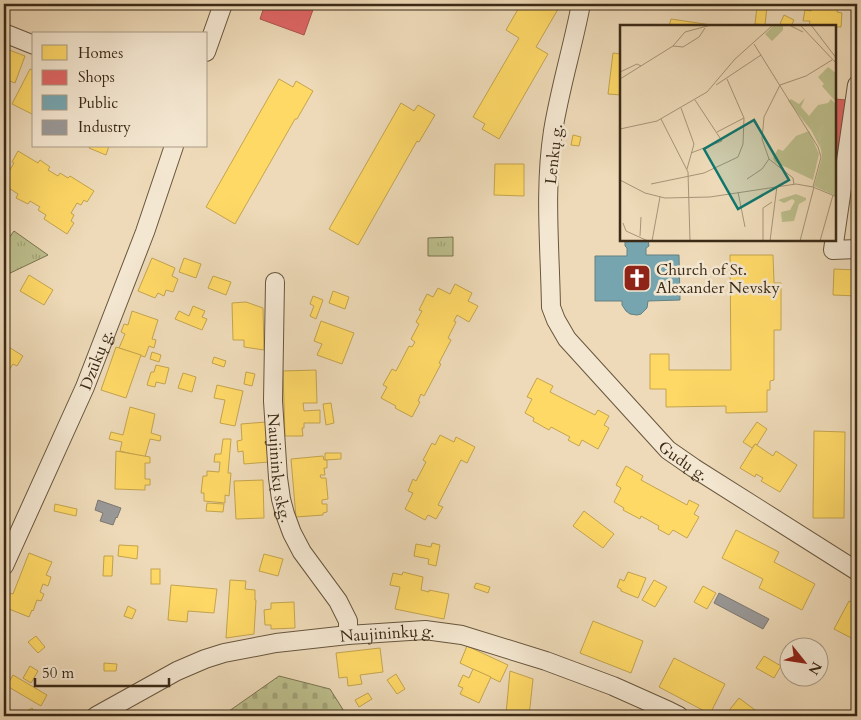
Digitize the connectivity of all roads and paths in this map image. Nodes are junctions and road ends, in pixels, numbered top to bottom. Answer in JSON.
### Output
{"nodes":[{"id":1,"x":223,"y":4,"type":"edge"},
{"id":2,"x":581,"y":4,"type":"edge"},
{"id":3,"x":4,"y":33,"type":"edge"},
{"id":4,"x":32,"y":44,"type":"edge"},
{"id":5,"x":208,"y":46,"type":"edge"},
{"id":6,"x":857,"y":85,"type":"edge"},
{"id":7,"x":173,"y":148,"type":"edge"},
{"id":8,"x":836,"y":229,"type":"edge"},
{"id":9,"x":834,"y":241,"type":"edge"},
{"id":10,"x":857,"y":249,"type":"edge"},
{"id":11,"x":276,"y":282,"type":"dead end"},
{"id":12,"x":551,"y":307,"type":"joint"},
{"id":13,"x":6,"y":555,"type":"edge"},
{"id":14,"x":857,"y":571,"type":"edge"},
{"id":15,"x":348,"y":635,"type":"junction"},
{"id":16,"x":96,"y":716,"type":"edge"},
{"id":17,"x":679,"y":716,"type":"edge"}],
"edges":[{"from":1,"to":5,"type":"street"},
{"from":2,"to":12,"type":"street","name":"Lenkų g."},
{"from":3,"to":4,"type":"street"},
{"from":6,"to":8,"type":"street"},
{"from":7,"to":13,"type":"street","name":"Dzūkų g."},
{"from":9,"to":10,"type":"street"},
{"from":11,"to":15,"type":"street","name":"Naujininkų skg."},
{"from":12,"to":14,"type":"street","name":"Gudų g."},
{"from":15,"to":16,"type":"street","name":"Naujininkų g."},
{"from":15,"to":17,"type":"street","name":"Naujininkų g."}]}
